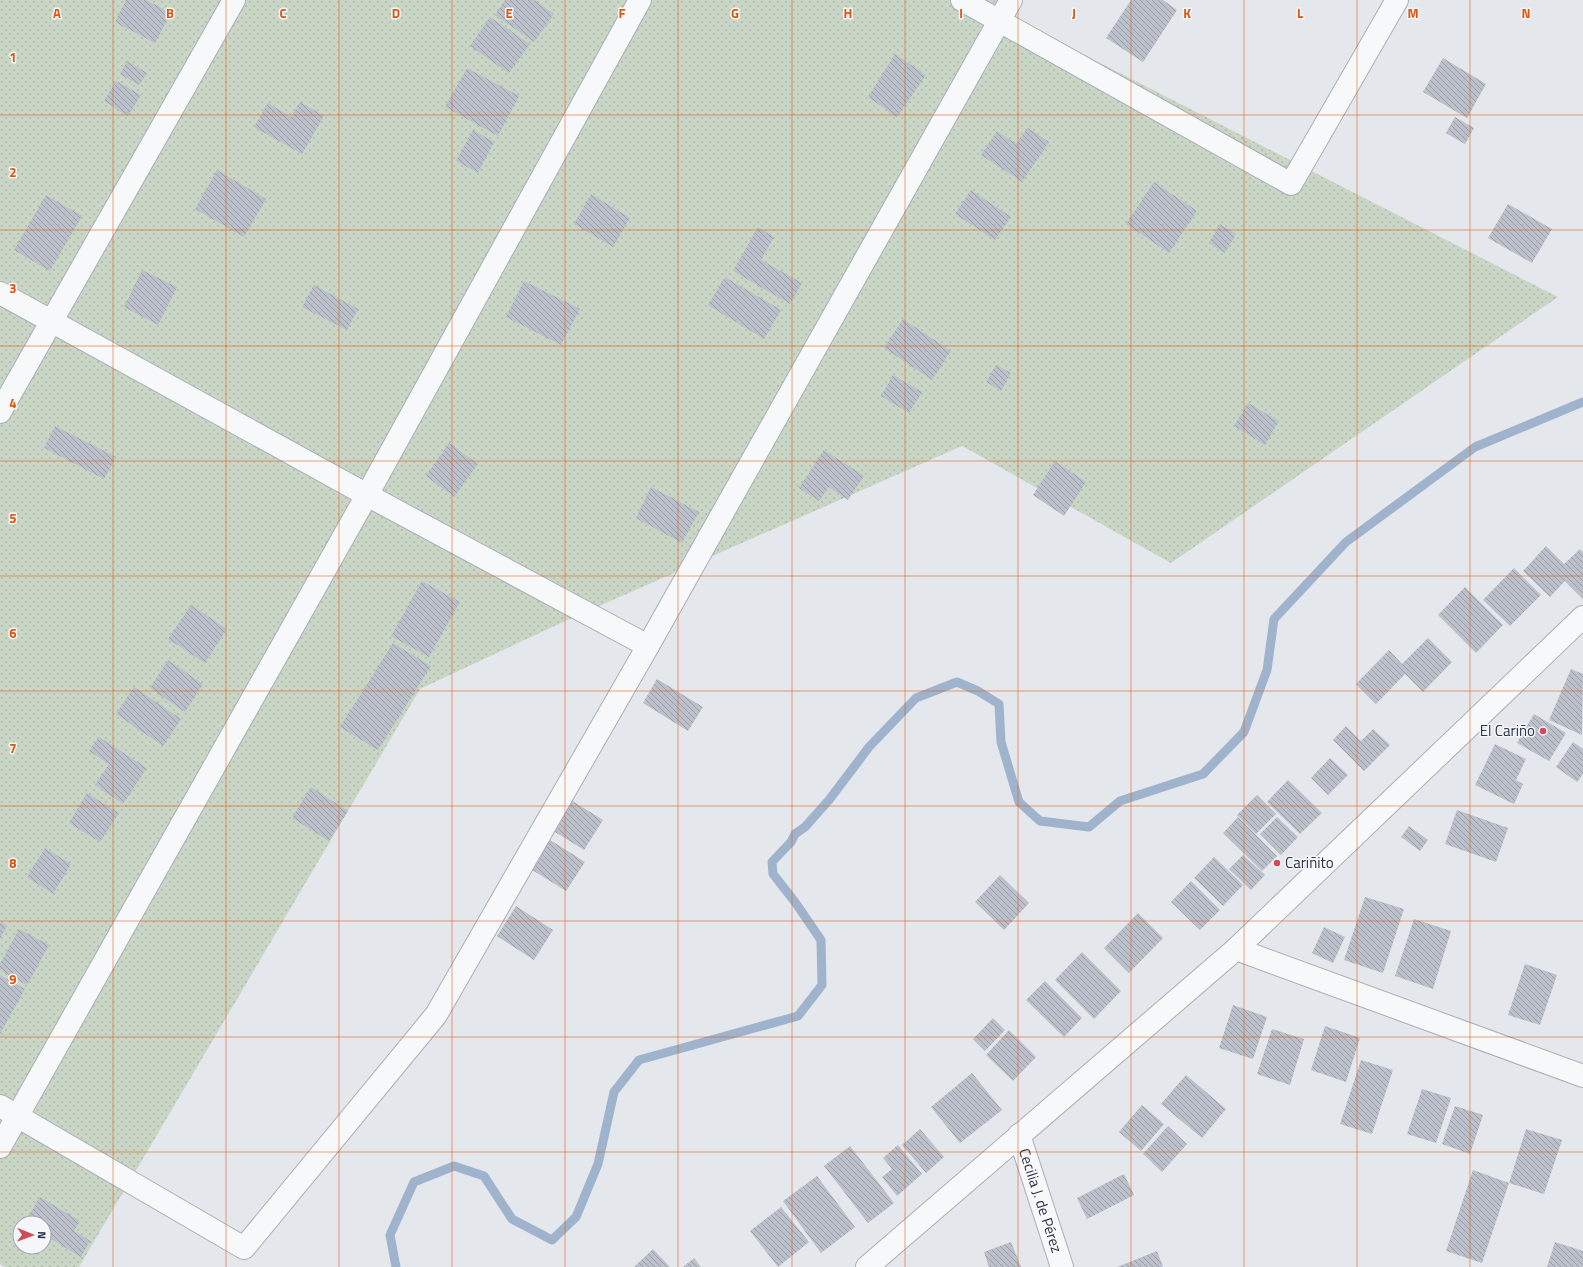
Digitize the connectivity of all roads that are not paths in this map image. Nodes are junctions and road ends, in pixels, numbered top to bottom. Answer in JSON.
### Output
{"nodes":[{"id":1,"x":234,"y":0,"type":"edge"},
{"id":2,"x":640,"y":0,"type":"edge"},
{"id":3,"x":962,"y":0,"type":"edge"},
{"id":4,"x":1011,"y":0,"type":"edge"},
{"id":5,"x":1397,"y":0,"type":"edge"},
{"id":6,"x":1000,"y":20,"type":"junction"},
{"id":7,"x":0,"y":293,"type":"edge"},
{"id":8,"x":51,"y":322,"type":"junction"},
{"id":9,"x":0,"y":412,"type":"edge"},
{"id":10,"x":367,"y":495,"type":"junction"},
{"id":11,"x":1581,"y":621,"type":"edge"},
{"id":12,"x":648,"y":646,"type":"junction"},
{"id":13,"x":1236,"y":949,"type":"junction"},
{"id":14,"x":1583,"y":1076,"type":"edge"},
{"id":15,"x":9,"y":1111,"type":"edge"},
{"id":16,"x":1019,"y":1135,"type":"junction"},
{"id":17,"x":0,"y":1147,"type":"edge"},
{"id":18,"x":867,"y":1267,"type":"edge"},
{"id":19,"x":1062,"y":1267,"type":"edge"}],
"edges":[{"from":1,"to":8,"type":"street"},
{"from":2,"to":10,"type":"street"},
{"from":3,"to":6,"type":"street"},
{"from":4,"to":6,"type":"street"},
{"from":5,"to":6,"type":"street"},
{"from":6,"to":12,"type":"street"},
{"from":7,"to":8,"type":"street"},
{"from":8,"to":9,"type":"street"},
{"from":8,"to":10,"type":"street"},
{"from":10,"to":12,"type":"street"},
{"from":10,"to":15,"type":"street"},
{"from":11,"to":13,"type":"street"},
{"from":12,"to":15,"type":"street"},
{"from":13,"to":14,"type":"street"},
{"from":13,"to":16,"type":"street"},
{"from":15,"to":17,"type":"street"},
{"from":16,"to":18,"type":"street"},
{"from":16,"to":19,"type":"street","name":"Cecilia J. de Pérez"}]}
